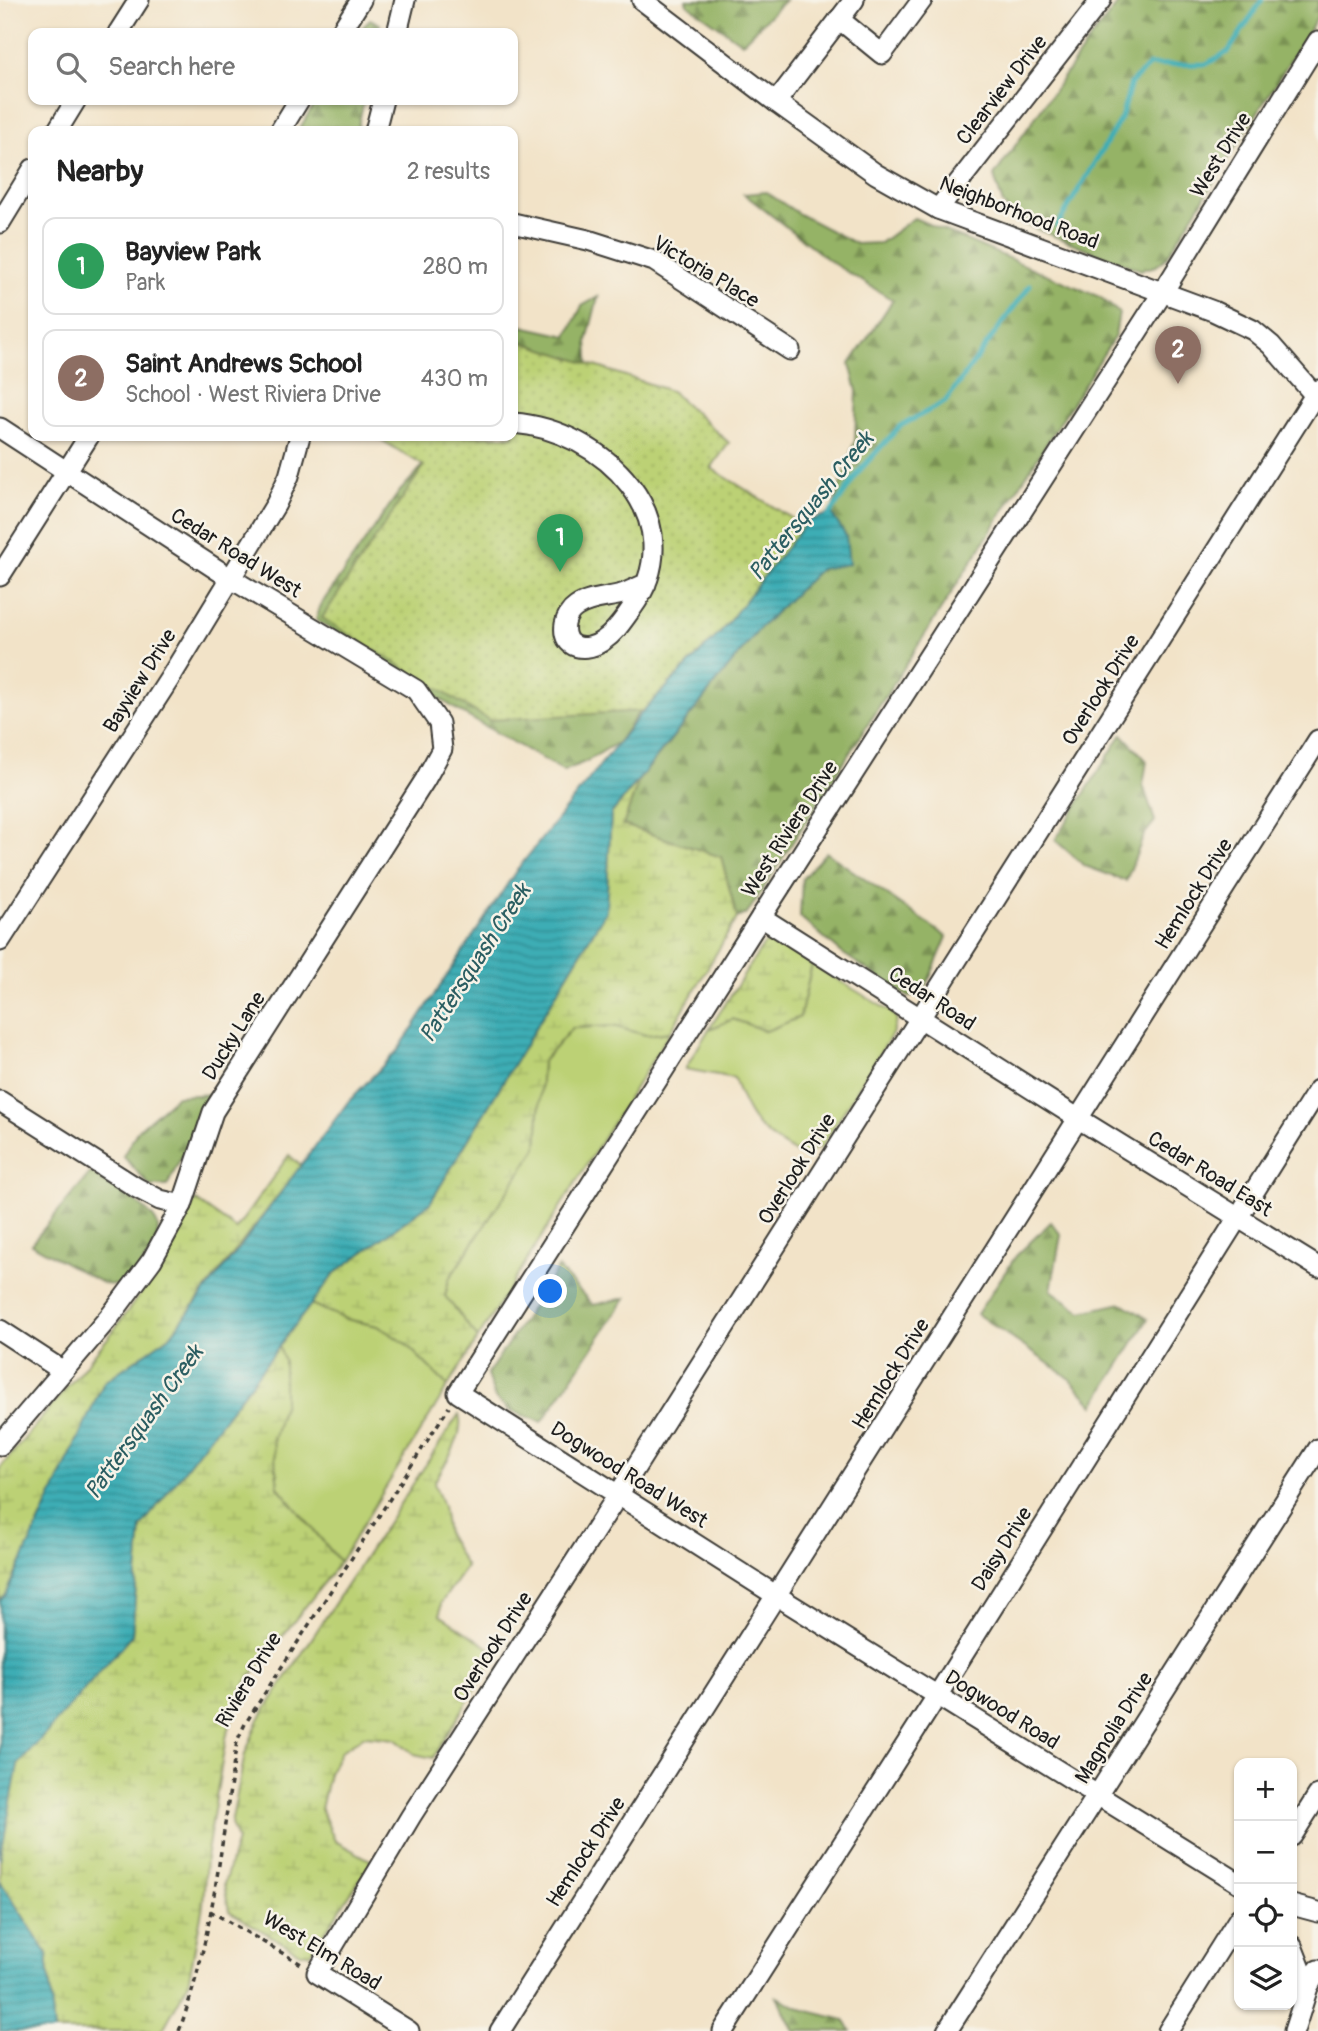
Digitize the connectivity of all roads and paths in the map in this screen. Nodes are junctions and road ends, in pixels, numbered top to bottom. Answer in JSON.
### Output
{"nodes":[{"id":1,"x":139,"y":0,"type":"edge"},
{"id":2,"x":361,"y":0,"type":"edge"},
{"id":3,"x":405,"y":0,"type":"edge"},
{"id":4,"x":642,"y":0,"type":"edge"},
{"id":5,"x":854,"y":0,"type":"edge"},
{"id":6,"x":922,"y":0,"type":"edge"},
{"id":7,"x":1101,"y":0,"type":"edge"},
{"id":8,"x":839,"y":19,"type":"junction"},
{"id":9,"x":121,"y":28,"type":"edge"},
{"id":10,"x":343,"y":28,"type":"edge"},
{"id":11,"x":398,"y":28,"type":"edge"},
{"id":12,"x":1318,"y":41,"type":"edge"},
{"id":13,"x":776,"y":102,"type":"junction"},
{"id":14,"x":73,"y":105,"type":"edge"},
{"id":15,"x":296,"y":105,"type":"edge"},
{"id":16,"x":382,"y":105,"type":"edge"},
{"id":17,"x":60,"y":126,"type":"edge"},
{"id":18,"x":283,"y":126,"type":"edge"},
{"id":19,"x":375,"y":126,"type":"edge"},
{"id":20,"x":28,"y":177,"type":"edge"},
{"id":21,"x":938,"y":209,"type":"junction"},
{"id":22,"x":0,"y":223,"type":"edge"},
{"id":23,"x":518,"y":224,"type":"edge"},
{"id":24,"x":1163,"y":292,"type":"junction"},
{"id":25,"x":790,"y":350,"type":"dead end"},
{"id":26,"x":1317,"y":395,"type":"edge"},
{"id":27,"x":518,"y":423,"type":"edge"},
{"id":28,"x":0,"y":428,"type":"edge"},
{"id":29,"x":86,"y":441,"type":"edge"},
{"id":30,"x":299,"y":441,"type":"edge"},
{"id":31,"x":67,"y":471,"type":"junction"},
{"id":32,"x":0,"y":576,"type":"edge"},
{"id":33,"x":230,"y":578,"type":"junction"},
{"id":34,"x":646,"y":584,"type":"dead end"},
{"id":35,"x":439,"y":723,"type":"joint"},
{"id":36,"x":1318,"y":740,"type":"edge"},
{"id":37,"x":761,"y":917,"type":"junction"},
{"id":38,"x":0,"y":941,"type":"edge"},
{"id":39,"x":919,"y":1017,"type":"junction"},
{"id":40,"x":1318,"y":1090,"type":"edge"},
{"id":41,"x":0,"y":1101,"type":"edge"},
{"id":42,"x":1079,"y":1119,"type":"junction"},
{"id":43,"x":182,"y":1205,"type":"junction"},
{"id":44,"x":1237,"y":1218,"type":"junction"},
{"id":45,"x":1318,"y":1267,"type":"edge"},
{"id":46,"x":0,"y":1330,"type":"edge"},
{"id":47,"x":62,"y":1371,"type":"junction"},
{"id":48,"x":458,"y":1393,"type":"junction"},
{"id":49,"x":0,"y":1445,"type":"edge"},
{"id":50,"x":1318,"y":1449,"type":"edge"},
{"id":51,"x":618,"y":1495,"type":"junction"},
{"id":52,"x":777,"y":1596,"type":"junction"},
{"id":53,"x":937,"y":1696,"type":"junction"},
{"id":54,"x":1318,"y":1795,"type":"edge"},
{"id":55,"x":1098,"y":1797,"type":"junction"},
{"id":56,"x":1297,"y":1828,"type":"edge"},
{"id":57,"x":1234,"y":1880,"type":"edge"},
{"id":58,"x":1297,"y":1906,"type":"edge"},
{"id":59,"x":210,"y":1911,"type":"junction"},
{"id":60,"x":1318,"y":1912,"type":"edge"},
{"id":61,"x":1234,"y":1926,"type":"edge"},
{"id":62,"x":1293,"y":1947,"type":"edge"},
{"id":63,"x":317,"y":1973,"type":"junction"},
{"id":64,"x":1313,"y":1978,"type":"edge"},
{"id":65,"x":179,"y":2031,"type":"edge"},
{"id":66,"x":409,"y":2031,"type":"edge"},
{"id":67,"x":500,"y":2031,"type":"edge"},
{"id":68,"x":723,"y":2031,"type":"edge"},
{"id":69,"x":947,"y":2031,"type":"edge"},
{"id":70,"x":1168,"y":2031,"type":"edge"},
{"id":71,"x":1294,"y":2031,"type":"edge"}],
"edges":[{"from":1,"to":9,"type":"street"},
{"from":2,"to":10,"type":"street"},
{"from":3,"to":11,"type":"street"},
{"from":4,"to":13,"type":"street","name":"Neighborhood Road"},
{"from":5,"to":8,"type":"street"},
{"from":6,"to":8,"type":"street"},
{"from":7,"to":21,"type":"street","name":"Clearview Drive"},
{"from":8,"to":13,"type":"street"},
{"from":12,"to":24,"type":"street","name":"West Drive"},
{"from":13,"to":21,"type":"street","name":"Neighborhood Road"},
{"from":14,"to":17,"type":"street"},
{"from":15,"to":18,"type":"street"},
{"from":16,"to":19,"type":"street"},
{"from":20,"to":22,"type":"street"},
{"from":21,"to":24,"type":"street","name":"Neighborhood Road"},
{"from":23,"to":25,"type":"street","name":"Victoria Place"},
{"from":24,"to":26,"type":"street","name":"Neighborhood Road"},
{"from":24,"to":37,"type":"street","name":"West Riviera Drive"},
{"from":26,"to":39,"type":"street","name":"Overlook Drive"},
{"from":27,"to":34,"type":"street"},
{"from":28,"to":31,"type":"street","name":"Cedar Road West"},
{"from":29,"to":31,"type":"street"},
{"from":30,"to":33,"type":"street","name":"Bayview Drive"},
{"from":31,"to":32,"type":"street"},
{"from":31,"to":33,"type":"street","name":"Cedar Road West"},
{"from":33,"to":35,"type":"street","name":"Cedar Road West"},
{"from":33,"to":38,"type":"street","name":"Bayview Drive"},
{"from":35,"to":43,"type":"street","name":"Ducky Lane"},
{"from":36,"to":42,"type":"street","name":"Hemlock Drive"},
{"from":37,"to":39,"type":"street","name":"Cedar Road"},
{"from":37,"to":48,"type":"street","name":"West Riviera Drive"},
{"from":39,"to":42,"type":"street","name":"Cedar Road"},
{"from":39,"to":51,"type":"street","name":"Overlook Drive"},
{"from":40,"to":44,"type":"street","name":"Daisy Drive"},
{"from":41,"to":43,"type":"street"},
{"from":42,"to":44,"type":"street","name":"Cedar Road East"},
{"from":42,"to":52,"type":"street","name":"Hemlock Drive"},
{"from":43,"to":47,"type":"street","name":"Ducky Lane"},
{"from":44,"to":45,"type":"street","name":"Cedar Road East"},
{"from":44,"to":53,"type":"street","name":"Daisy Drive"},
{"from":46,"to":47,"type":"street"},
{"from":47,"to":49,"type":"street"},
{"from":48,"to":51,"type":"street","name":"Dogwood Road West"},
{"from":48,"to":59,"type":"path","name":"Riviera Drive"},
{"from":50,"to":55,"type":"street","name":"Magnolia Drive"},
{"from":51,"to":52,"type":"street","name":"Dogwood Road West"},
{"from":51,"to":63,"type":"street","name":"Overlook Drive"},
{"from":52,"to":53,"type":"street","name":"Dogwood Road"},
{"from":52,"to":67,"type":"street","name":"Hemlock Drive"},
{"from":53,"to":55,"type":"street","name":"Dogwood Road"},
{"from":53,"to":68,"type":"street","name":"Daisy Drive"},
{"from":54,"to":56,"type":"street"},
{"from":55,"to":57,"type":"street","name":"Dogwood Road"},
{"from":55,"to":69,"type":"street","name":"Magnolia Drive"},
{"from":58,"to":60,"type":"street"},
{"from":59,"to":63,"type":"path","name":"West Elm Road"},
{"from":59,"to":65,"type":"path","name":"Riviera Drive"},
{"from":61,"to":70,"type":"street"},
{"from":62,"to":64,"type":"street"},
{"from":63,"to":66,"type":"street","name":"West Elm Road"},
{"from":64,"to":71,"type":"street"}]}
